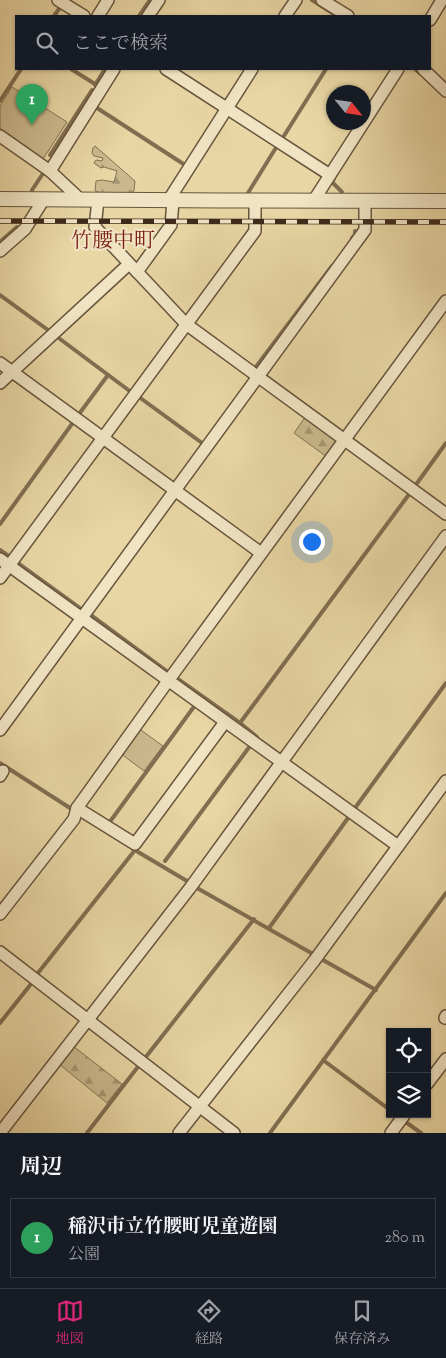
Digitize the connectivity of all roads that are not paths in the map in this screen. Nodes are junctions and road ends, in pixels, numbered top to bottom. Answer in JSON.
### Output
{"nodes":[{"id":1,"x":58,"y":0,"type":"edge"},
{"id":2,"x":108,"y":0,"type":"edge"},
{"id":3,"x":158,"y":0,"type":"edge"},
{"id":4,"x":296,"y":0,"type":"edge"},
{"id":5,"x":322,"y":0,"type":"edge"},
{"id":6,"x":442,"y":0,"type":"edge"},
{"id":7,"x":82,"y":15,"type":"edge"},
{"id":8,"x":99,"y":15,"type":"edge"},
{"id":9,"x":149,"y":15,"type":"edge"},
{"id":10,"x":286,"y":15,"type":"edge"},
{"id":11,"x":346,"y":15,"type":"edge"},
{"id":12,"x":431,"y":18,"type":"edge"},
{"id":13,"x":113,"y":70,"type":"edge"},
{"id":14,"x":168,"y":70,"type":"edge"},
{"id":15,"x":251,"y":70,"type":"edge"},
{"id":16,"x":397,"y":70,"type":"edge"},
{"id":17,"x":423,"y":70,"type":"edge"},
{"id":18,"x":446,"y":91,"type":"edge"},
{"id":19,"x":226,"y":108,"type":"junction"},
{"id":20,"x":0,"y":136,"type":"edge"},
{"id":21,"x":50,"y":171,"type":"junction"},
{"id":22,"x":330,"y":175,"type":"junction"},
{"id":23,"x":0,"y":198,"type":"edge"},
{"id":24,"x":44,"y":199,"type":"junction"},
{"id":25,"x":80,"y":200,"type":"junction"},
{"id":26,"x":98,"y":200,"type":"junction"},
{"id":27,"x":314,"y":200,"type":"junction"},
{"id":28,"x":365,"y":200,"type":"junction"},
{"id":29,"x":446,"y":200,"type":"edge"},
{"id":30,"x":170,"y":201,"type":"junction"},
{"id":31,"x":256,"y":201,"type":"junction"},
{"id":32,"x":0,"y":251,"type":"edge"},
{"id":33,"x":133,"y":268,"type":"junction"},
{"id":34,"x":446,"y":301,"type":"edge"},
{"id":35,"x":186,"y":324,"type":"junction"},
{"id":36,"x":0,"y":363,"type":"edge"},
{"id":37,"x":13,"y":372,"type":"junction"},
{"id":38,"x":258,"y":376,"type":"junction"},
{"id":39,"x":0,"y":383,"type":"edge"},
{"id":40,"x":103,"y":438,"type":"junction"},
{"id":41,"x":344,"y":439,"type":"junction"},
{"id":42,"x":175,"y":490,"type":"junction"},
{"id":43,"x":446,"y":514,"type":"edge"},
{"id":44,"x":446,"y":536,"type":"edge"},
{"id":45,"x":261,"y":553,"type":"junction"},
{"id":46,"x":5,"y":562,"type":"edge"},
{"id":47,"x":0,"y":578,"type":"edge"},
{"id":48,"x":81,"y":618,"type":"junction"},
{"id":49,"x":168,"y":681,"type":"junction"},
{"id":50,"x":225,"y":722,"type":"junction"},
{"id":51,"x":0,"y":730,"type":"edge"},
{"id":52,"x":280,"y":762,"type":"junction"},
{"id":53,"x":446,"y":781,"type":"edge"},
{"id":54,"x":77,"y":808,"type":"junction"},
{"id":55,"x":398,"y":846,"type":"junction"},
{"id":56,"x":0,"y":914,"type":"edge"},
{"id":57,"x":0,"y":952,"type":"edge"},
{"id":58,"x":88,"y":1020,"type":"junction"},
{"id":59,"x":446,"y":1059,"type":"edge"},
{"id":60,"x":431,"y":1079,"type":"edge"},
{"id":61,"x":200,"y":1106,"type":"junction"},
{"id":62,"x":402,"y":1118,"type":"edge"},
{"id":63,"x":0,"y":1133,"type":"edge"},
{"id":64,"x":179,"y":1133,"type":"edge"},
{"id":65,"x":234,"y":1133,"type":"edge"},
{"id":66,"x":391,"y":1133,"type":"edge"}],
"edges":[{"from":1,"to":7,"type":"street"},
{"from":2,"to":8,"type":"street"},
{"from":3,"to":9,"type":"street"},
{"from":4,"to":10,"type":"street"},
{"from":5,"to":11,"type":"street"},
{"from":6,"to":12,"type":"street"},
{"from":13,"to":21,"type":"street"},
{"from":14,"to":19,"type":"street"},
{"from":15,"to":19,"type":"street"},
{"from":16,"to":22,"type":"street"},
{"from":17,"to":18,"type":"street"},
{"from":19,"to":22,"type":"street"},
{"from":19,"to":30,"type":"street"},
{"from":20,"to":21,"type":"street"},
{"from":21,"to":25,"type":"street"},
{"from":22,"to":27,"type":"street"},
{"from":23,"to":24,"type":"street"},
{"from":24,"to":25,"type":"street"},
{"from":24,"to":32,"type":"street"},
{"from":25,"to":26,"type":"street"},
{"from":26,"to":30,"type":"street"},
{"from":26,"to":33,"type":"street"},
{"from":27,"to":28,"type":"street"},
{"from":27,"to":31,"type":"street"},
{"from":28,"to":29,"type":"street"},
{"from":28,"to":38,"type":"street"},
{"from":30,"to":31,"type":"street"},
{"from":30,"to":33,"type":"street"},
{"from":31,"to":35,"type":"street"},
{"from":33,"to":35,"type":"street"},
{"from":33,"to":37,"type":"street"},
{"from":34,"to":41,"type":"street"},
{"from":35,"to":38,"type":"street"},
{"from":35,"to":40,"type":"street"},
{"from":36,"to":37,"type":"street"},
{"from":37,"to":39,"type":"street"},
{"from":37,"to":40,"type":"street"},
{"from":38,"to":41,"type":"street"},
{"from":38,"to":42,"type":"street"},
{"from":40,"to":42,"type":"street"},
{"from":40,"to":46,"type":"street"},
{"from":41,"to":43,"type":"street"},
{"from":41,"to":45,"type":"street"},
{"from":42,"to":45,"type":"street"},
{"from":42,"to":48,"type":"street"},
{"from":44,"to":52,"type":"street"},
{"from":45,"to":49,"type":"street"},
{"from":46,"to":47,"type":"street"},
{"from":46,"to":48,"type":"street"},
{"from":48,"to":49,"type":"street"},
{"from":48,"to":51,"type":"street"},
{"from":49,"to":50,"type":"street"},
{"from":49,"to":54,"type":"street"},
{"from":50,"to":52,"type":"street"},
{"from":50,"to":54,"type":"street"},
{"from":52,"to":55,"type":"street"},
{"from":52,"to":58,"type":"street"},
{"from":53,"to":55,"type":"street"},
{"from":54,"to":56,"type":"street"},
{"from":55,"to":61,"type":"street"},
{"from":57,"to":58,"type":"street"},
{"from":58,"to":61,"type":"street"},
{"from":58,"to":63,"type":"street"},
{"from":59,"to":60,"type":"street"},
{"from":61,"to":64,"type":"street"},
{"from":61,"to":65,"type":"street"},
{"from":62,"to":66,"type":"street"}]}
